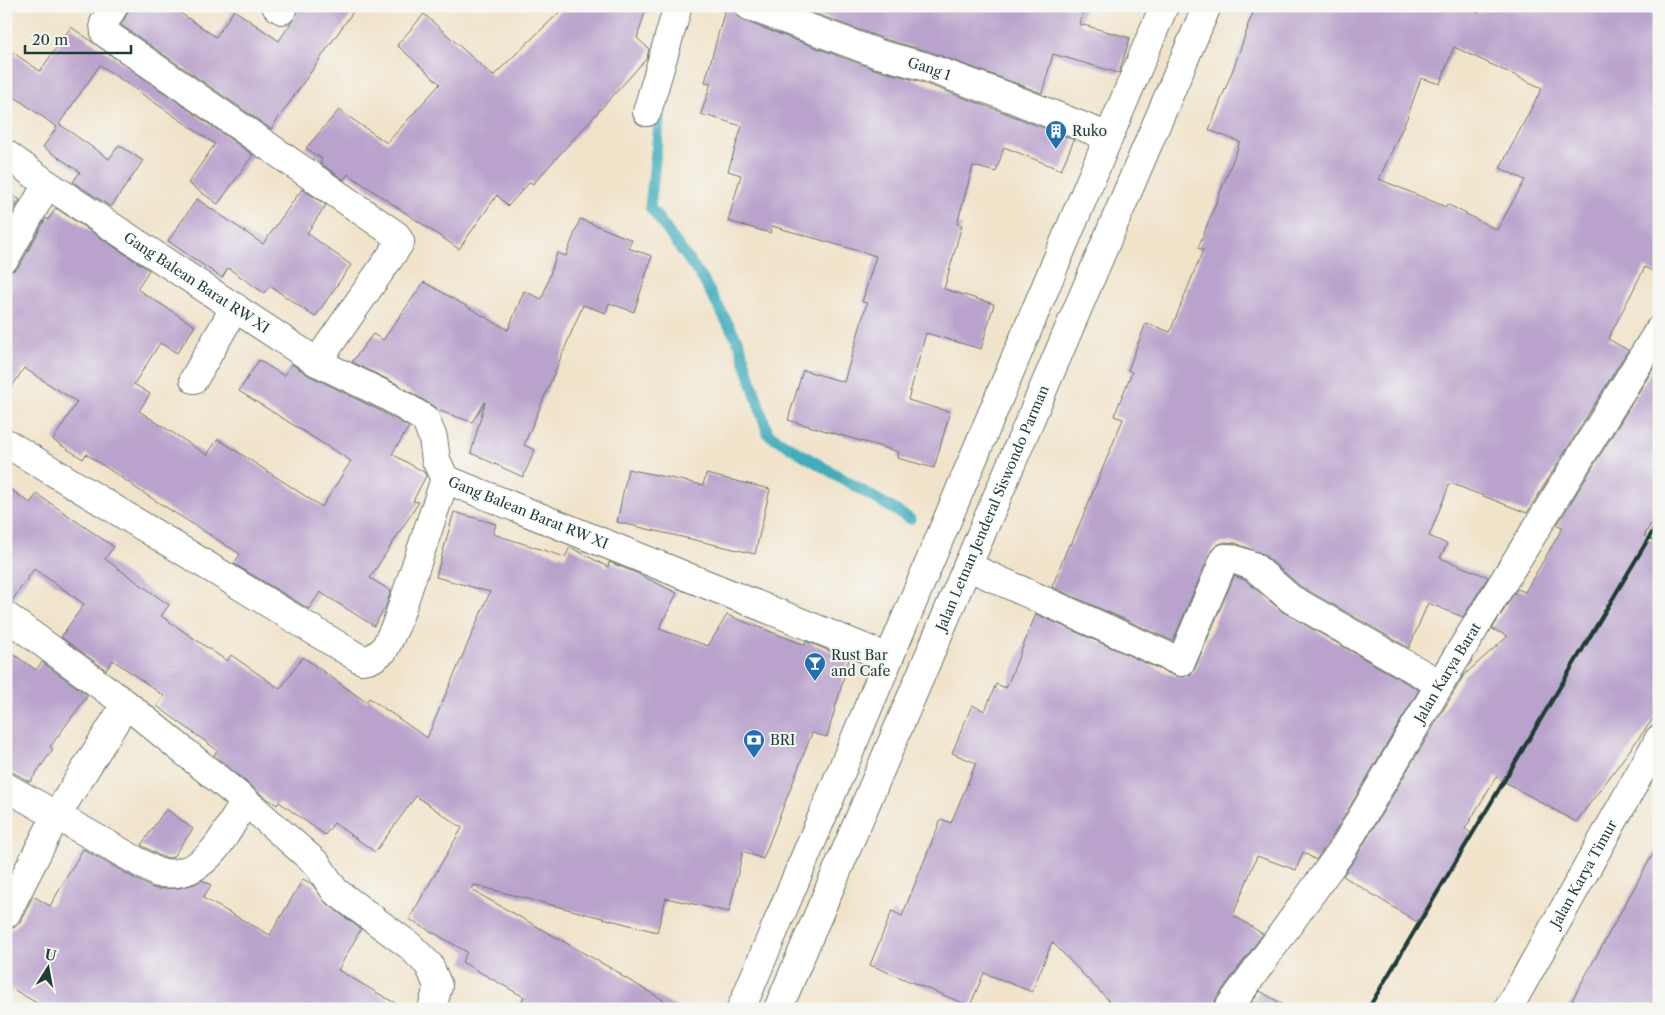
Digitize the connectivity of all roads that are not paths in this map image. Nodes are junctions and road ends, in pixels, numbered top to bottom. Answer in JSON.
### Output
{"nodes":[{"id":1,"x":114,"y":6,"type":"edge"},
{"id":2,"x":677,"y":6,"type":"edge"},
{"id":3,"x":748,"y":6,"type":"edge"},
{"id":4,"x":1164,"y":6,"type":"edge"},
{"id":5,"x":1207,"y":6,"type":"edge"},
{"id":6,"x":647,"y":112,"type":"dead end"},
{"id":7,"x":1109,"y":137,"type":"junction"},
{"id":8,"x":6,"y":154,"type":"edge"},
{"id":9,"x":47,"y":184,"type":"junction"},
{"id":10,"x":6,"y":257,"type":"edge"},
{"id":11,"x":235,"y":307,"type":"junction"},
{"id":12,"x":1659,"y":330,"type":"edge"},
{"id":13,"x":317,"y":362,"type":"junction"},
{"id":14,"x":194,"y":379,"type":"dead end"},
{"id":15,"x":6,"y":443,"type":"edge"},
{"id":16,"x":445,"y":479,"type":"junction"},
{"id":17,"x":967,"y":566,"type":"junction"},
{"id":18,"x":6,"y":616,"type":"edge"},
{"id":19,"x":890,"y":658,"type":"junction"},
{"id":20,"x":1440,"y":684,"type":"junction"},
{"id":21,"x":126,"y":704,"type":"junction"},
{"id":22,"x":1659,"y":739,"type":"edge"},
{"id":23,"x":6,"y":787,"type":"edge"},
{"id":24,"x":245,"y":801,"type":"junction"},
{"id":25,"x":56,"y":816,"type":"junction"},
{"id":26,"x":6,"y":914,"type":"edge"},
{"id":27,"x":432,"y":1009,"type":"edge"},
{"id":28,"x":741,"y":1009,"type":"edge"},
{"id":29,"x":778,"y":1009,"type":"edge"},
{"id":30,"x":1228,"y":1009,"type":"edge"},
{"id":31,"x":1508,"y":1009,"type":"edge"}],
"edges":[{"from":1,"to":13,"type":"street"},
{"from":2,"to":6,"type":"street"},
{"from":3,"to":7,"type":"street","name":"Gang 1"},
{"from":4,"to":7,"type":"street"},
{"from":5,"to":17,"type":"street","name":"Jalan Letnan Jenderal Siswondo Parman"},
{"from":7,"to":19,"type":"street"},
{"from":8,"to":9,"type":"street","name":"Gang Balean Barat RW XI"},
{"from":9,"to":10,"type":"street"},
{"from":9,"to":11,"type":"street","name":"Gang Balean Barat RW XI"},
{"from":11,"to":13,"type":"street","name":"Gang Balean Barat RW XI"},
{"from":11,"to":14,"type":"street"},
{"from":12,"to":20,"type":"street","name":"Jalan Karya Barat"},
{"from":13,"to":16,"type":"street","name":"Gang Balean Barat RW XI"},
{"from":15,"to":16,"type":"street"},
{"from":16,"to":19,"type":"street","name":"Gang Balean Barat RW XI"},
{"from":17,"to":20,"type":"street"},
{"from":17,"to":29,"type":"street","name":"Jalan Letnan Jenderal Siswondo Parman"},
{"from":18,"to":21,"type":"street"},
{"from":19,"to":28,"type":"street"},
{"from":20,"to":30,"type":"street","name":"Jalan Karya Barat"},
{"from":21,"to":24,"type":"street"},
{"from":21,"to":25,"type":"street"},
{"from":22,"to":31,"type":"street","name":"Jalan Karya Timur"},
{"from":23,"to":25,"type":"street"},
{"from":24,"to":25,"type":"street"},
{"from":24,"to":27,"type":"street"},
{"from":25,"to":26,"type":"street"}]}
